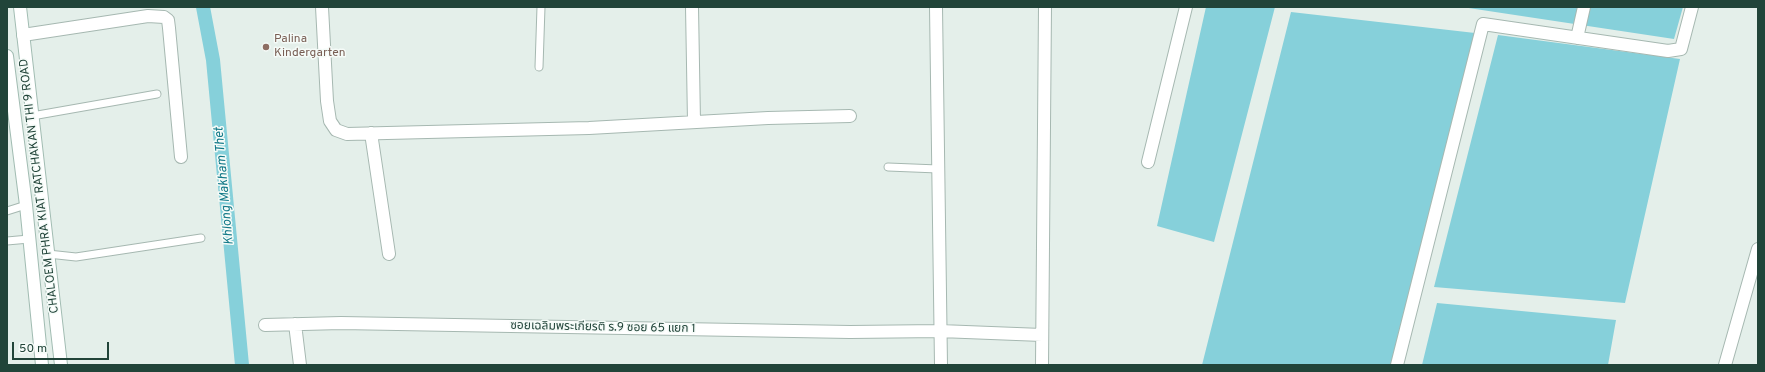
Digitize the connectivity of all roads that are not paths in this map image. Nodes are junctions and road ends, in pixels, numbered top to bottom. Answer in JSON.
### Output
{"nodes":[{"id":1,"x":20,"y":7,"type":"edge"},
{"id":2,"x":322,"y":7,"type":"edge"},
{"id":3,"x":541,"y":7,"type":"edge"},
{"id":4,"x":692,"y":7,"type":"edge"},
{"id":5,"x":936,"y":7,"type":"edge"},
{"id":6,"x":1045,"y":7,"type":"edge"},
{"id":7,"x":1186,"y":7,"type":"edge"},
{"id":8,"x":1584,"y":7,"type":"edge"},
{"id":9,"x":1692,"y":7,"type":"edge"},
{"id":10,"x":23,"y":35,"type":"junction"},
{"id":11,"x":1577,"y":38,"type":"junction"},
{"id":12,"x":7,"y":56,"type":"edge"},
{"id":13,"x":539,"y":67,"type":"dead end"},
{"id":14,"x":157,"y":94,"type":"dead end"},
{"id":15,"x":10,"y":99,"type":"edge"},
{"id":16,"x":32,"y":116,"type":"junction"},
{"id":17,"x":850,"y":116,"type":"dead end"},
{"id":18,"x":694,"y":122,"type":"junction"},
{"id":19,"x":371,"y":133,"type":"junction"},
{"id":20,"x":181,"y":157,"type":"dead end"},
{"id":21,"x":1148,"y":162,"type":"dead end"},
{"id":22,"x":888,"y":167,"type":"dead end"},
{"id":23,"x":938,"y":170,"type":"junction"},
{"id":24,"x":26,"y":205,"type":"junction"},
{"id":25,"x":7,"y":211,"type":"edge"},
{"id":26,"x":201,"y":238,"type":"dead end"},
{"id":27,"x":29,"y":239,"type":"junction"},
{"id":28,"x":7,"y":241,"type":"edge"},
{"id":29,"x":1758,"y":249,"type":"edge"},
{"id":30,"x":48,"y":254,"type":"junction"},
{"id":31,"x":389,"y":254,"type":"dead end"},
{"id":32,"x":295,"y":324,"type":"junction"},
{"id":33,"x":265,"y":325,"type":"dead end"},
{"id":34,"x":940,"y":331,"type":"junction"},
{"id":35,"x":1042,"y":335,"type":"junction"},
{"id":36,"x":37,"y":365,"type":"edge"},
{"id":37,"x":42,"y":365,"type":"edge"},
{"id":38,"x":61,"y":365,"type":"edge"},
{"id":39,"x":300,"y":365,"type":"edge"},
{"id":40,"x":941,"y":365,"type":"edge"},
{"id":41,"x":1042,"y":365,"type":"edge"},
{"id":42,"x":1397,"y":365,"type":"edge"},
{"id":43,"x":1725,"y":365,"type":"edge"}],
"edges":[{"from":1,"to":10,"type":"street","name":"CHALOEM PHRA KIAT RATCHAKAN THI 9 ROAD"},
{"from":2,"to":19,"type":"street"},
{"from":3,"to":13,"type":"lane"},
{"from":4,"to":18,"type":"street"},
{"from":5,"to":23,"type":"street"},
{"from":6,"to":35,"type":"street"},
{"from":7,"to":21,"type":"street"},
{"from":8,"to":11,"type":"street"},
{"from":9,"to":11,"type":"street"},
{"from":10,"to":16,"type":"street","name":"CHALOEM PHRA KIAT RATCHAKAN THI 9 ROAD"},
{"from":10,"to":20,"type":"street"},
{"from":11,"to":42,"type":"street"},
{"from":12,"to":15,"type":"street","name":"CHALOEM PHRA KIAT RATCHAKAN THI 9 ROAD"},
{"from":14,"to":16,"type":"lane"},
{"from":15,"to":24,"type":"street","name":"CHALOEM PHRA KIAT RATCHAKAN THI 9 ROAD"},
{"from":16,"to":30,"type":"street","name":"CHALOEM PHRA KIAT RATCHAKAN THI 9 ROAD"},
{"from":17,"to":18,"type":"street"},
{"from":18,"to":19,"type":"street"},
{"from":19,"to":31,"type":"street"},
{"from":22,"to":23,"type":"lane"},
{"from":23,"to":34,"type":"street"},
{"from":24,"to":25,"type":"lane"},
{"from":24,"to":27,"type":"street","name":"CHALOEM PHRA KIAT RATCHAKAN THI 9 ROAD"},
{"from":26,"to":30,"type":"lane"},
{"from":27,"to":28,"type":"lane"},
{"from":27,"to":37,"type":"street","name":"CHALOEM PHRA KIAT RATCHAKAN THI 9 ROAD"},
{"from":29,"to":43,"type":"street"},
{"from":30,"to":38,"type":"street","name":"CHALOEM PHRA KIAT RATCHAKAN THI 9 ROAD"},
{"from":32,"to":33,"type":"street","name":"ซอยเฉลิมพระเกียรติ ร.9 ซอย 65 แยก 1"},
{"from":32,"to":34,"type":"street","name":"ซอยเฉลิมพระเกียรติ ร.9 ซอย 65 แยก 1"},
{"from":32,"to":39,"type":"street"},
{"from":34,"to":35,"type":"street","name":"ซอยเฉลิมพระเกียรติ ร.9 ซอย 65 แยก 1"},
{"from":34,"to":40,"type":"street"},
{"from":35,"to":41,"type":"street"},
{"from":36,"to":37,"type":"street"}]}
